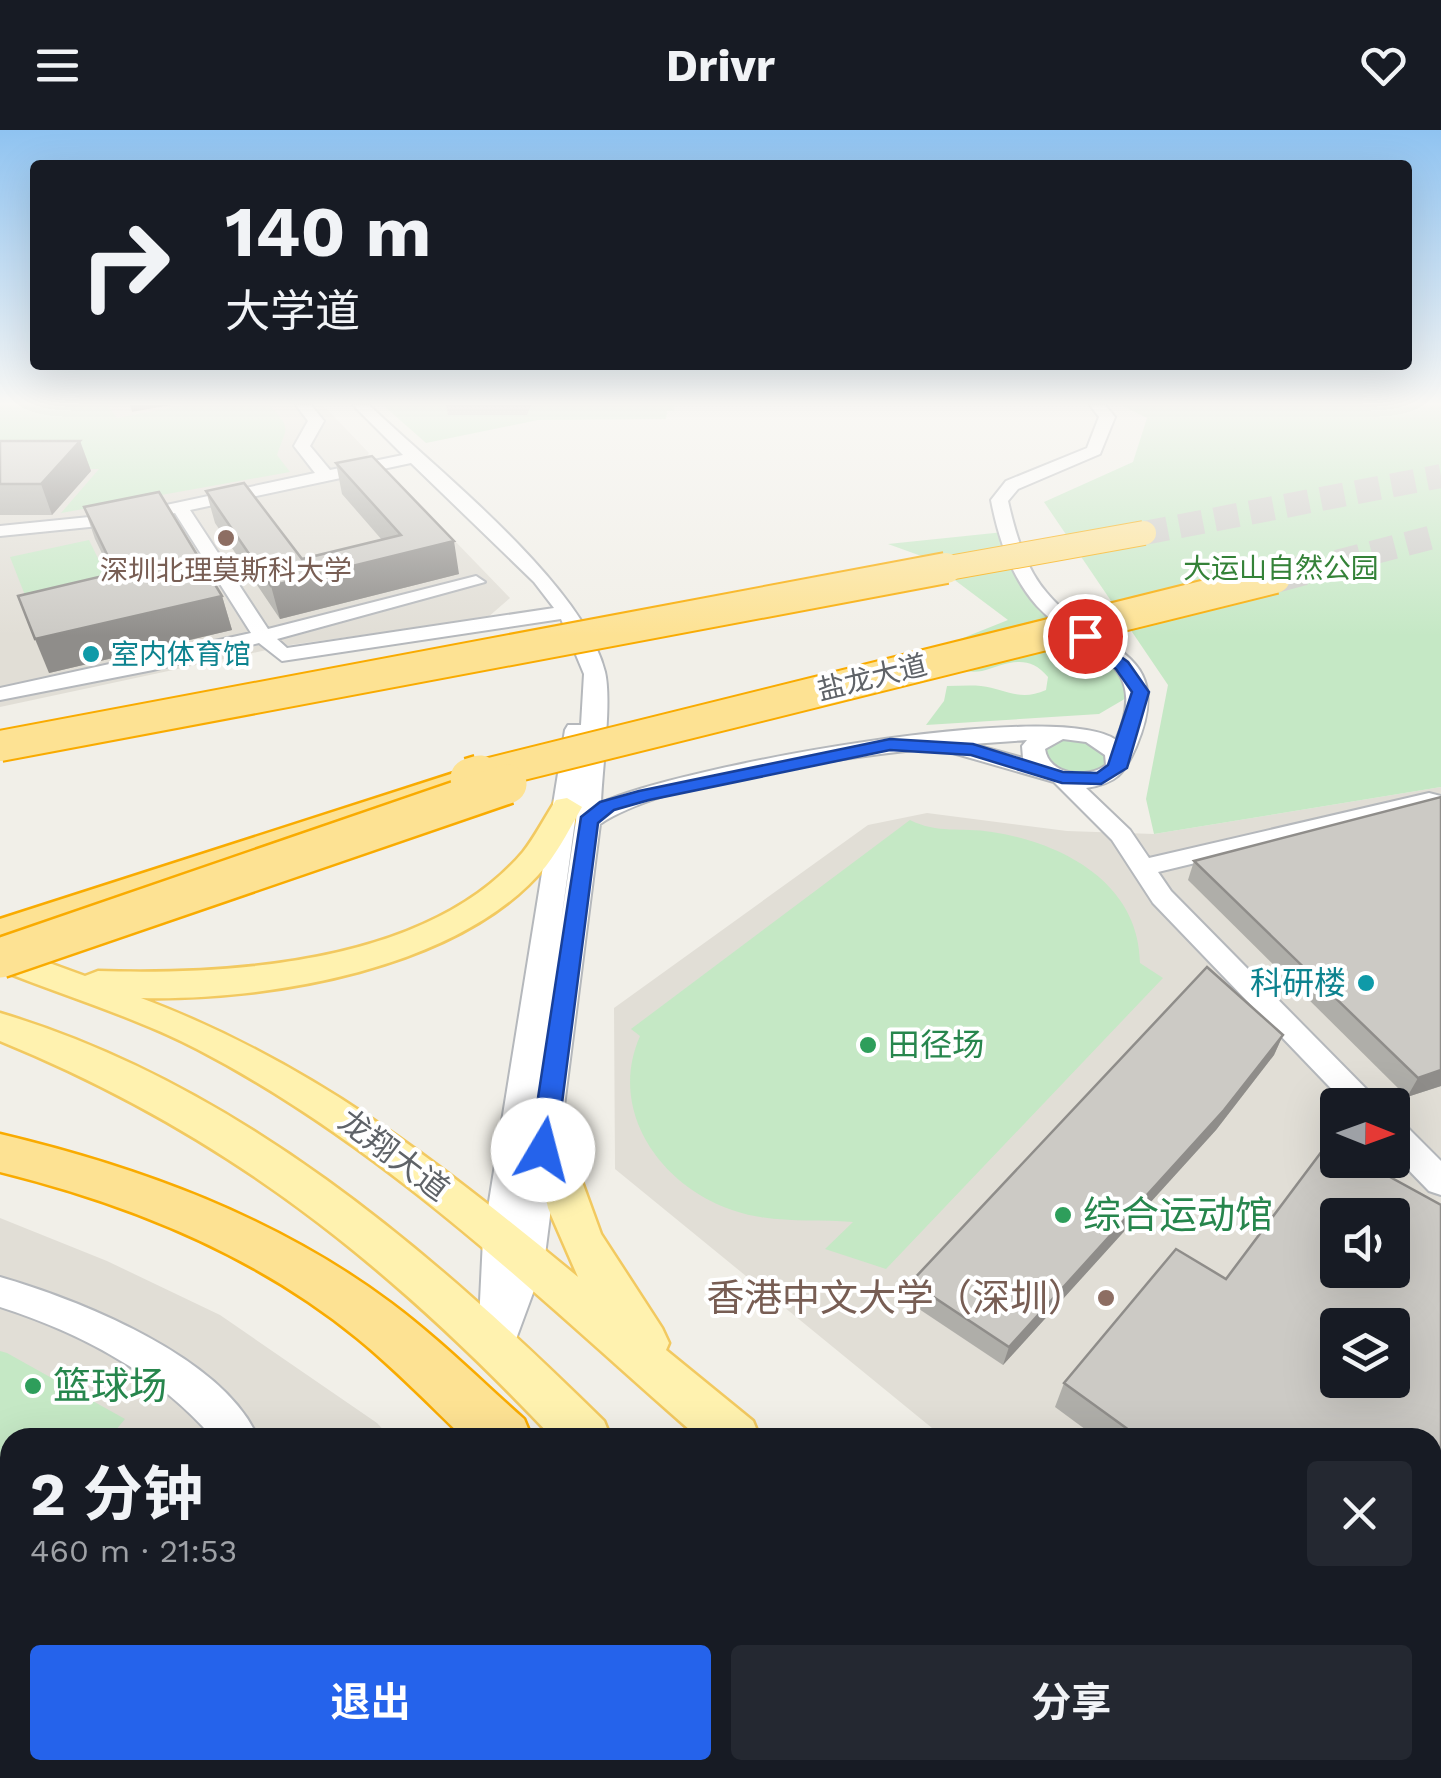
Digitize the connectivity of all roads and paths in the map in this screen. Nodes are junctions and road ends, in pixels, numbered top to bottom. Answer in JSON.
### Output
{"nodes":[{"id":1,"x":299,"y":482,"type":"edge"},
{"id":2,"x":430,"y":482,"type":"edge"},
{"id":3,"x":1019,"y":482,"type":"edge"},
{"id":4,"x":180,"y":508,"type":"junction"},
{"id":5,"x":0,"y":531,"type":"edge"},
{"id":6,"x":1144,"y":533,"type":"tunnel mouth"},
{"id":7,"x":1275,"y":578,"type":"tunnel mouth"},
{"id":8,"x":476,"y":582,"type":"dead end"},
{"id":9,"x":560,"y":614,"type":"junction"},
{"id":10,"x":263,"y":636,"type":"junction"},
{"id":11,"x":1140,"y":692,"type":"junction"},
{"id":12,"x":0,"y":694,"type":"edge"},
{"id":13,"x":723,"y":714,"type":"junction"},
{"id":14,"x":1066,"y":732,"type":"junction"},
{"id":15,"x":890,"y":745,"type":"junction"},
{"id":16,"x":0,"y":746,"type":"edge"},
{"id":17,"x":1118,"y":764,"type":"junction"},
{"id":18,"x":1056,"y":775,"type":"junction"},
{"id":19,"x":1441,"y":804,"type":"edge"},
{"id":20,"x":577,"y":814,"type":"junction"},
{"id":21,"x":1121,"y":835,"type":"junction"},
{"id":22,"x":1141,"y":868,"type":"junction"},
{"id":23,"x":0,"y":933,"type":"edge"},
{"id":24,"x":0,"y":957,"type":"edge"},
{"id":25,"x":48,"y":976,"type":"junction"},
{"id":26,"x":0,"y":1026,"type":"edge"},
{"id":27,"x":1349,"y":1088,"type":"edge"},
{"id":28,"x":548,"y":1115,"type":"junction"},
{"id":29,"x":1410,"y":1150,"type":"edge"},
{"id":30,"x":0,"y":1153,"type":"edge"},
{"id":31,"x":1441,"y":1182,"type":"edge"},
{"id":32,"x":514,"y":1251,"type":"junction"},
{"id":33,"x":0,"y":1292,"type":"edge"},
{"id":34,"x":496,"y":1346,"type":"junction"},
{"id":35,"x":683,"y":1392,"type":"junction"},
{"id":36,"x":230,"y":1428,"type":"edge"},
{"id":37,"x":493,"y":1428,"type":"edge"},
{"id":38,"x":577,"y":1428,"type":"edge"},
{"id":39,"x":724,"y":1428,"type":"edge"}],
"edges":[{"from":1,"to":4,"type":"street"},
{"from":2,"to":9,"type":"street"},
{"from":3,"to":11,"type":"street"},
{"from":4,"to":5,"type":"street"},
{"from":4,"to":10,"type":"street"},
{"from":6,"to":16,"type":"highway","bridge":true},
{"from":7,"to":13,"type":"highway","name":"盐龙大道","bridge":true},
{"from":8,"to":10,"type":"street"},
{"from":9,"to":10,"type":"street"},
{"from":9,"to":20,"type":"street"},
{"from":10,"to":12,"type":"street"},
{"from":11,"to":14,"type":"street"},
{"from":11,"to":17,"type":"street"},
{"from":13,"to":23,"type":"highway","name":"盐龙大道","bridge":true},
{"from":13,"to":24,"type":"highway","bridge":true},
{"from":14,"to":15,"type":"street"},
{"from":14,"to":17,"type":"street"},
{"from":14,"to":18,"type":"street"},
{"from":15,"to":18,"type":"street"},
{"from":15,"to":20,"type":"street"},
{"from":17,"to":18,"type":"street"},
{"from":17,"to":21,"type":"street"},
{"from":18,"to":21,"type":"street"},
{"from":19,"to":22,"type":"street"},
{"from":20,"to":25,"type":"main road"},
{"from":20,"to":28,"type":"street"},
{"from":20,"to":32,"type":"street"},
{"from":21,"to":22,"type":"street"},
{"from":22,"to":27,"type":"street"},
{"from":24,"to":25,"type":"main road","name":"龙翔大道"},
{"from":25,"to":32,"type":"main road","name":"龙翔大道"},
{"from":26,"to":34,"type":"main road"},
{"from":28,"to":32,"type":"street"},
{"from":28,"to":35,"type":"main road"},
{"from":29,"to":31,"type":"street"},
{"from":30,"to":37,"type":"highway"},
{"from":32,"to":34,"type":"street"},
{"from":32,"to":35,"type":"main road","name":"龙翔大道"},
{"from":33,"to":36,"type":"street"},
{"from":34,"to":38,"type":"main road"},
{"from":35,"to":39,"type":"main road","name":"龙翔大道"}]}
